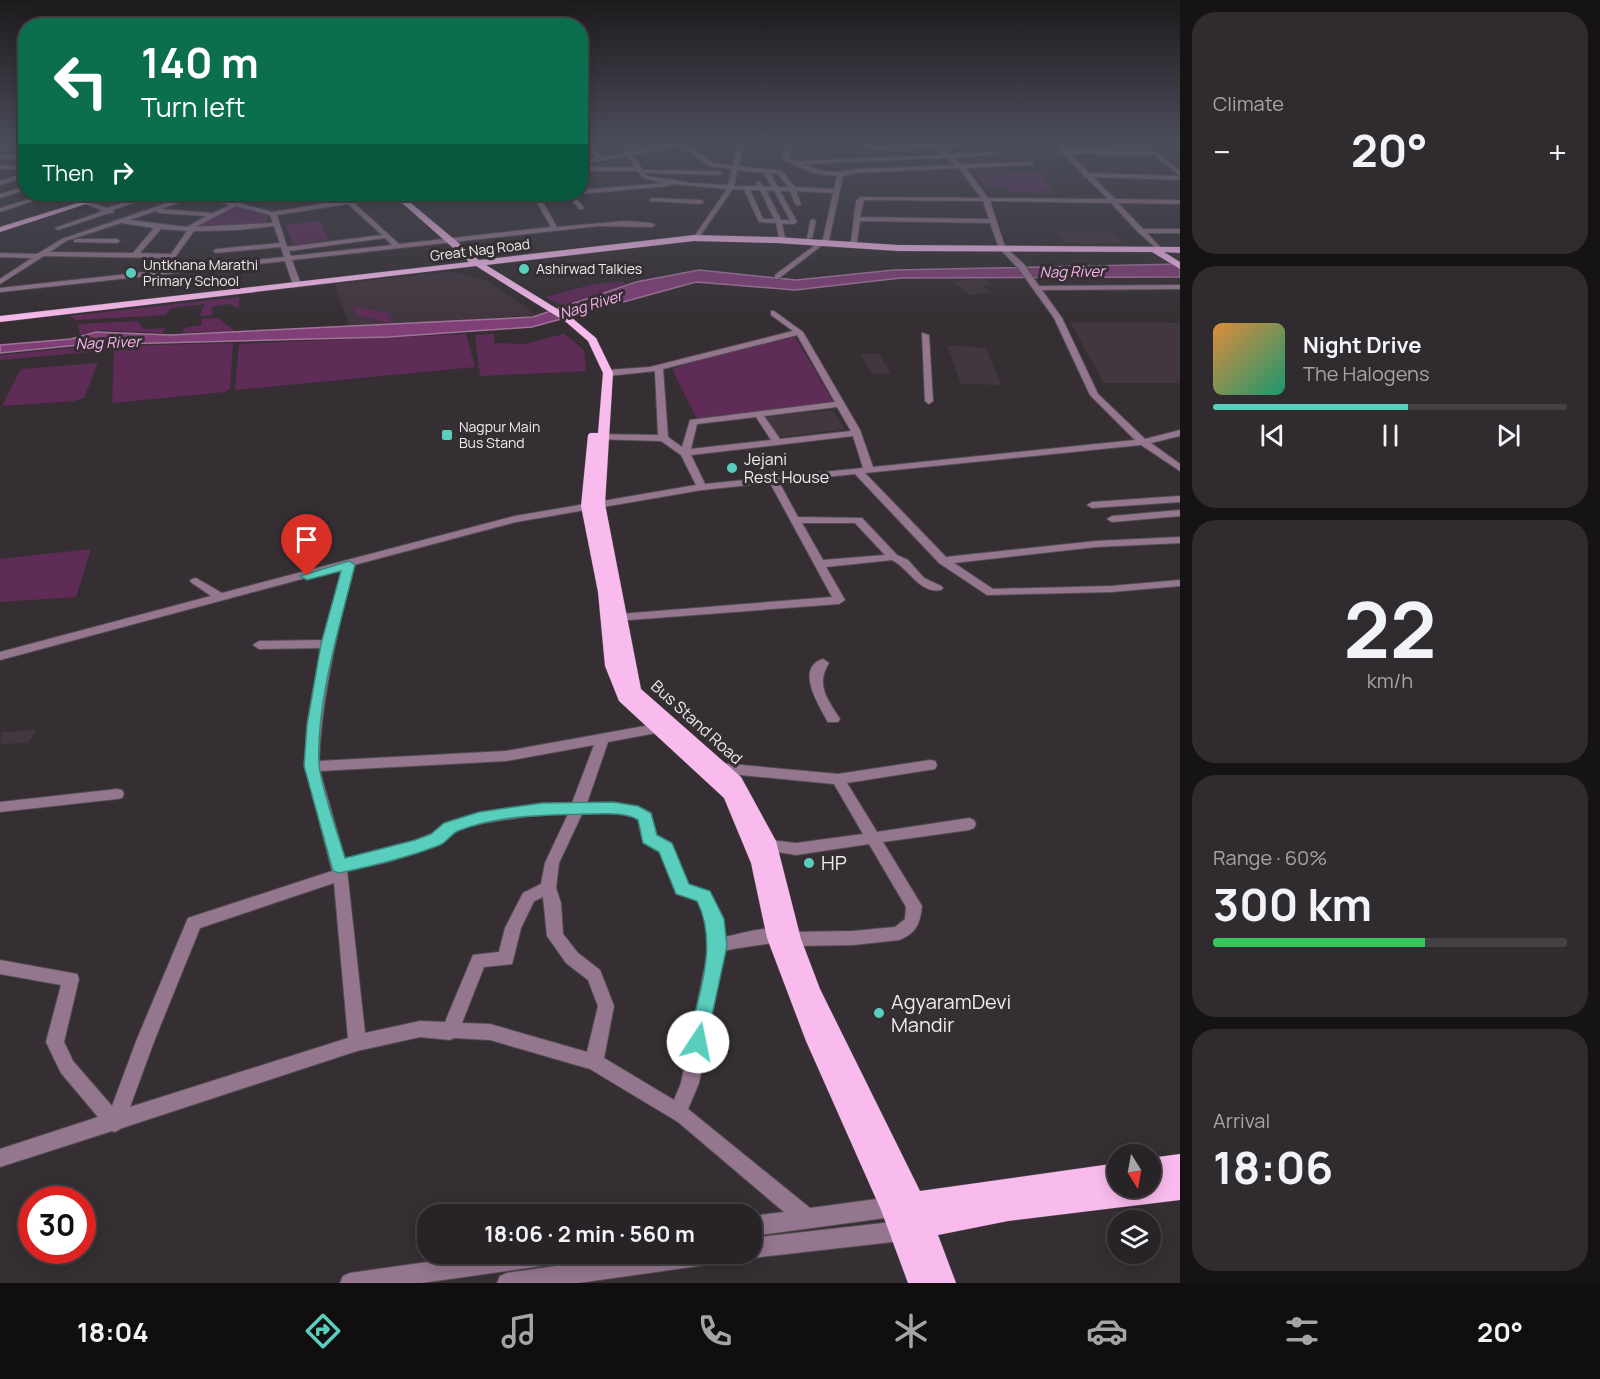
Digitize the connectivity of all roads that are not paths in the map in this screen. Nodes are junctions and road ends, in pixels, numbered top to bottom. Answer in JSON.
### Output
{"nodes":[{"id":1,"x":700,"y":201,"type":"edge"},
{"id":2,"x":26,"y":202,"type":"edge"},
{"id":3,"x":79,"y":202,"type":"edge"},
{"id":4,"x":87,"y":202,"type":"joint"},
{"id":5,"x":132,"y":202,"type":"edge"},
{"id":6,"x":177,"y":202,"type":"edge"},
{"id":7,"x":232,"y":202,"type":"edge"},
{"id":8,"x":350,"y":202,"type":"joint"},
{"id":9,"x":401,"y":202,"type":"edge"},
{"id":10,"x":539,"y":202,"type":"edge"},
{"id":11,"x":576,"y":202,"type":"edge"},
{"id":12,"x":719,"y":202,"type":"edge"},
{"id":13,"x":752,"y":202,"type":"edge"},
{"id":14,"x":768,"y":202,"type":"edge"},
{"id":15,"x":784,"y":202,"type":"edge"},
{"id":16,"x":833,"y":202,"type":"edge"},
{"id":17,"x":859,"y":202,"type":"edge"},
{"id":18,"x":958,"y":202,"type":"edge"},
{"id":19,"x":986,"y":202,"type":"edge"},
{"id":20,"x":1104,"y":202,"type":"edge"},
{"id":21,"x":1113,"y":202,"type":"joint"},
{"id":22,"x":1180,"y":202,"type":"edge"},
{"id":23,"x":237,"y":203,"type":"junction"},
{"id":24,"x":580,"y":208,"type":"dead end"},
{"id":25,"x":713,"y":209,"type":"junction"},
{"id":26,"x":0,"y":210,"type":"edge"},
{"id":27,"x":108,"y":210,"type":"junction"},
{"id":28,"x":154,"y":211,"type":"junction"},
{"id":29,"x":273,"y":214,"type":"junction"},
{"id":30,"x":215,"y":215,"type":"junction"},
{"id":31,"x":857,"y":219,"type":"junction"},
{"id":32,"x":963,"y":220,"type":"junction"},
{"id":33,"x":130,"y":221,"type":"junction"},
{"id":34,"x":813,"y":221,"type":"dead end"},
{"id":35,"x":991,"y":221,"type":"junction"},
{"id":36,"x":779,"y":223,"type":"junction"},
{"id":37,"x":277,"y":224,"type":"junction"},
{"id":38,"x":652,"y":225,"type":"dead end"},
{"id":39,"x":252,"y":227,"type":"junction"},
{"id":40,"x":58,"y":228,"type":"dead end"},
{"id":41,"x":158,"y":228,"type":"junction"},
{"id":42,"x":0,"y":229,"type":"edge"},
{"id":43,"x":189,"y":229,"type":"junction"},
{"id":44,"x":555,"y":229,"type":"junction"},
{"id":45,"x":228,"y":230,"type":"junction"},
{"id":46,"x":1140,"y":231,"type":"junction"},
{"id":47,"x":1180,"y":231,"type":"edge"},
{"id":48,"x":698,"y":235,"type":"junction"},
{"id":49,"x":387,"y":236,"type":"junction"},
{"id":50,"x":782,"y":237,"type":"junction"},
{"id":51,"x":809,"y":238,"type":"junction"},
{"id":52,"x":64,"y":240,"type":"junction"},
{"id":53,"x":117,"y":241,"type":"junction"},
{"id":54,"x":447,"y":241,"type":"junction"},
{"id":55,"x":824,"y":241,"type":"junction"},
{"id":56,"x":854,"y":242,"type":"junction"},
{"id":57,"x":397,"y":246,"type":"junction"},
{"id":58,"x":284,"y":247,"type":"junction"},
{"id":59,"x":1155,"y":248,"type":"junction"},
{"id":60,"x":245,"y":249,"type":"junction"},
{"id":61,"x":1003,"y":249,"type":"junction"},
{"id":62,"x":216,"y":251,"type":"junction"},
{"id":63,"x":460,"y":252,"type":"junction"},
{"id":64,"x":106,"y":254,"type":"junction"},
{"id":65,"x":0,"y":255,"type":"edge"},
{"id":66,"x":38,"y":255,"type":"junction"},
{"id":67,"x":135,"y":255,"type":"junction"},
{"id":68,"x":172,"y":256,"type":"junction"},
{"id":69,"x":288,"y":258,"type":"junction"},
{"id":70,"x":501,"y":258,"type":"junction"},
{"id":71,"x":1179,"y":258,"type":"edge"},
{"id":72,"x":512,"y":260,"type":"junction"},
{"id":73,"x":474,"y":263,"type":"junction"},
{"id":74,"x":442,"y":267,"type":"junction"},
{"id":75,"x":205,"y":268,"type":"junction"},
{"id":76,"x":164,"y":272,"type":"junction"},
{"id":77,"x":485,"y":274,"type":"junction"},
{"id":78,"x":497,"y":276,"type":"junction"},
{"id":79,"x":778,"y":277,"type":"dead end"},
{"id":80,"x":0,"y":282,"type":"edge"},
{"id":81,"x":296,"y":282,"type":"junction"},
{"id":82,"x":1180,"y":287,"type":"edge"},
{"id":83,"x":1037,"y":288,"type":"junction"},
{"id":84,"x":0,"y":290,"type":"edge"},
{"id":85,"x":774,"y":314,"type":"dead end"},
{"id":86,"x":558,"y":316,"type":"junction"},
{"id":87,"x":0,"y":317,"type":"edge"},
{"id":88,"x":800,"y":332,"type":"junction"},
{"id":89,"x":925,"y":335,"type":"dead end"},
{"id":90,"x":659,"y":367,"type":"junction"},
{"id":91,"x":608,"y":373,"type":"junction"},
{"id":92,"x":929,"y":401,"type":"dead end"},
{"id":93,"x":840,"y":404,"type":"junction"},
{"id":94,"x":758,"y":414,"type":"junction"},
{"id":95,"x":1180,"y":433,"type":"edge"},
{"id":96,"x":856,"y":434,"type":"junction"},
{"id":97,"x":598,"y":437,"type":"junction"},
{"id":98,"x":663,"y":438,"type":"junction"},
{"id":99,"x":777,"y":442,"type":"junction"},
{"id":100,"x":1143,"y":442,"type":"junction"},
{"id":101,"x":685,"y":453,"type":"junction"},
{"id":102,"x":1180,"y":468,"type":"edge"},
{"id":103,"x":863,"y":470,"type":"junction"},
{"id":104,"x":773,"y":480,"type":"junction"},
{"id":105,"x":702,"y":487,"type":"junction"},
{"id":106,"x":1180,"y":499,"type":"edge"},
{"id":107,"x":593,"y":505,"type":"junction"},
{"id":108,"x":1092,"y":505,"type":"dead end"},
{"id":109,"x":1180,"y":513,"type":"edge"},
{"id":110,"x":1112,"y":519,"type":"dead end"},
{"id":111,"x":797,"y":520,"type":"junction"},
{"id":112,"x":1180,"y":540,"type":"edge"},
{"id":113,"x":893,"y":556,"type":"junction"},
{"id":114,"x":943,"y":561,"type":"junction"},
{"id":115,"x":820,"y":564,"type":"junction"},
{"id":116,"x":349,"y":565,"type":"junction"},
{"id":117,"x":196,"y":580,"type":"dead end"},
{"id":118,"x":1180,"y":583,"type":"edge"},
{"id":119,"x":937,"y":588,"type":"dead end"},
{"id":120,"x":218,"y":596,"type":"dead end"},
{"id":121,"x":620,"y":618,"type":"junction"},
{"id":122,"x":328,"y":644,"type":"junction"},
{"id":123,"x":259,"y":645,"type":"dead end"},
{"id":124,"x":0,"y":656,"type":"edge"},
{"id":125,"x":823,"y":663,"type":"dead end"},
{"id":126,"x":832,"y":719,"type":"dead end"},
{"id":127,"x":665,"y":728,"type":"junction"},
{"id":128,"x":603,"y":740,"type":"junction"},
{"id":129,"x":930,"y":765,"type":"dead end"},
{"id":130,"x":312,"y":766,"type":"junction"},
{"id":131,"x":720,"y":768,"type":"junction"},
{"id":132,"x":838,"y":779,"type":"junction"},
{"id":133,"x":117,"y":794,"type":"dead end"},
{"id":134,"x":0,"y":807,"type":"edge"},
{"id":135,"x":576,"y":810,"type":"junction"},
{"id":136,"x":969,"y":824,"type":"dead end"},
{"id":137,"x":873,"y":838,"type":"junction"},
{"id":138,"x":770,"y":846,"type":"junction"},
{"id":139,"x":339,"y":871,"type":"junction"},
{"id":140,"x":548,"y":888,"type":"junction"},
{"id":141,"x":784,"y":937,"type":"junction"},
{"id":142,"x":717,"y":946,"type":"junction"},
{"id":143,"x":0,"y":967,"type":"edge"},
{"id":144,"x":450,"y":1032,"type":"junction"},
{"id":145,"x":357,"y":1043,"type":"junction"},
{"id":146,"x":594,"y":1062,"type":"junction"},
{"id":147,"x":678,"y":1112,"type":"junction"},
{"id":148,"x":115,"y":1123,"type":"junction"},
{"id":149,"x":0,"y":1158,"type":"edge"},
{"id":150,"x":1180,"y":1166,"type":"edge"},
{"id":151,"x":1161,"y":1169,"type":"edge"},
{"id":152,"x":1107,"y":1177,"type":"edge"},
{"id":153,"x":1180,"y":1188,"type":"edge"},
{"id":154,"x":907,"y":1217,"type":"junction"},
{"id":155,"x":807,"y":1218,"type":"junction"},
{"id":156,"x":762,"y":1225,"type":"edge"},
{"id":157,"x":762,"y":1247,"type":"edge"},
{"id":158,"x":484,"y":1264,"type":"edge"},
{"id":159,"x":641,"y":1264,"type":"edge"},
{"id":160,"x":350,"y":1283,"type":"edge"},
{"id":161,"x":507,"y":1283,"type":"edge"},
{"id":162,"x":921,"y":1283,"type":"edge"},
{"id":163,"x":943,"y":1283,"type":"edge"}],
"edges":[{"from":1,"to":25,"type":"street"},
{"from":2,"to":26,"type":"street"},
{"from":3,"to":42,"type":"main road"},
{"from":4,"to":27,"type":"street"},
{"from":4,"to":42,"type":"main road"},
{"from":5,"to":27,"type":"street"},
{"from":6,"to":28,"type":"street"},
{"from":7,"to":23,"type":"street"},
{"from":8,"to":29,"type":"street"},
{"from":8,"to":49,"type":"street"},
{"from":9,"to":54,"type":"main road"},
{"from":10,"to":44,"type":"street"},
{"from":11,"to":24,"type":"street"},
{"from":12,"to":25,"type":"street"},
{"from":13,"to":36,"type":"street"},
{"from":14,"to":36,"type":"street"},
{"from":15,"to":36,"type":"street"},
{"from":16,"to":55,"type":"street"},
{"from":17,"to":31,"type":"street"},
{"from":18,"to":32,"type":"street"},
{"from":19,"to":35,"type":"street"},
{"from":20,"to":59,"type":"street"},
{"from":21,"to":22,"type":"street"},
{"from":21,"to":46,"type":"street"},
{"from":23,"to":29,"type":"street"},
{"from":23,"to":30,"type":"street"},
{"from":25,"to":48,"type":"street"},
{"from":27,"to":33,"type":"street"},
{"from":27,"to":40,"type":"street"},
{"from":28,"to":30,"type":"street"},
{"from":28,"to":33,"type":"street"},
{"from":29,"to":37,"type":"street"},
{"from":30,"to":43,"type":"street"},
{"from":31,"to":32,"type":"street"},
{"from":31,"to":56,"type":"street"},
{"from":32,"to":35,"type":"street"},
{"from":33,"to":41,"type":"street"},
{"from":33,"to":52,"type":"street"},
{"from":33,"to":53,"type":"street"},
{"from":34,"to":51,"type":"street"},
{"from":35,"to":61,"type":"street"},
{"from":36,"to":50,"type":"street"},
{"from":37,"to":39,"type":"street"},
{"from":37,"to":58,"type":"street"},
{"from":38,"to":44,"type":"street"},
{"from":39,"to":45,"type":"street"},
{"from":39,"to":60,"type":"street"},
{"from":41,"to":43,"type":"street"},
{"from":41,"to":67,"type":"street"},
{"from":43,"to":45,"type":"street"},
{"from":43,"to":68,"type":"street"},
{"from":44,"to":54,"type":"street"},
{"from":45,"to":62,"type":"street"},
{"from":46,"to":47,"type":"street"},
{"from":46,"to":59,"type":"street"},
{"from":48,"to":50,"type":"main road","name":"Great Nag Road"},
{"from":48,"to":70,"type":"main road","name":"Great Nag Road"},
{"from":49,"to":57,"type":"street"},
{"from":49,"to":58,"type":"street"},
{"from":50,"to":51,"type":"main road","name":"Great Nag Road"},
{"from":51,"to":55,"type":"main road","name":"Great Nag Road"},
{"from":52,"to":53,"type":"street"},
{"from":52,"to":66,"type":"street"},
{"from":53,"to":64,"type":"street"},
{"from":54,"to":57,"type":"street"},
{"from":54,"to":63,"type":"main road"},
{"from":55,"to":56,"type":"main road","name":"Great Nag Road"},
{"from":55,"to":61,"type":"main road","name":"Great Nag Road"},
{"from":55,"to":72,"type":"main road","name":"Great Nag Road"},
{"from":55,"to":79,"type":"street"},
{"from":56,"to":61,"type":"main road","name":"Great Nag Road"},
{"from":57,"to":69,"type":"street"},
{"from":58,"to":60,"type":"street"},
{"from":58,"to":69,"type":"street"},
{"from":59,"to":61,"type":"main road","name":"Great Nag Road"},
{"from":59,"to":71,"type":"main road","name":"Great Nag Road"},
{"from":59,"to":71,"type":"main road"},
{"from":60,"to":62,"type":"street"},
{"from":61,"to":83,"type":"street"},
{"from":62,"to":75,"type":"street"},
{"from":63,"to":70,"type":"main road"},
{"from":63,"to":73,"type":"main road"},
{"from":63,"to":74,"type":"main road"},
{"from":64,"to":66,"type":"street"},
{"from":64,"to":67,"type":"street"},
{"from":65,"to":66,"type":"street"},
{"from":66,"to":80,"type":"street"},
{"from":67,"to":68,"type":"street"},
{"from":68,"to":76,"type":"street"},
{"from":69,"to":75,"type":"street"},
{"from":69,"to":81,"type":"street"},
{"from":70,"to":73,"type":"main road","name":"Great Nag Road"},
{"from":72,"to":73,"type":"main road","name":"Great Nag Road"},
{"from":72,"to":78,"type":"main road"},
{"from":73,"to":74,"type":"main road","name":"Great Nag Road"},
{"from":73,"to":77,"type":"main road"},
{"from":73,"to":78,"type":"main road"},
{"from":74,"to":77,"type":"main road"},
{"from":74,"to":81,"type":"main road","name":"Great Nag Road"},
{"from":74,"to":87,"type":"main road","name":"Great Nag Road"},
{"from":75,"to":76,"type":"street"},
{"from":76,"to":84,"type":"street"},
{"from":77,"to":86,"type":"main road"},
{"from":78,"to":86,"type":"main road"},
{"from":81,"to":87,"type":"main road","name":"Great Nag Road"},
{"from":82,"to":83,"type":"street"},
{"from":83,"to":100,"type":"street"},
{"from":85,"to":88,"type":"street"},
{"from":86,"to":91,"type":"main road"},
{"from":86,"to":97,"type":"main road"},
{"from":88,"to":90,"type":"street"},
{"from":88,"to":93,"type":"street"},
{"from":89,"to":92,"type":"street"},
{"from":90,"to":91,"type":"street"},
{"from":90,"to":98,"type":"street"},
{"from":91,"to":97,"type":"main road"},
{"from":93,"to":94,"type":"street"},
{"from":93,"to":96,"type":"street"},
{"from":94,"to":99,"type":"street"},
{"from":94,"to":101,"type":"street"},
{"from":95,"to":100,"type":"street"},
{"from":96,"to":99,"type":"street"},
{"from":96,"to":103,"type":"street"},
{"from":97,"to":98,"type":"street"},
{"from":97,"to":107,"type":"main road"},
{"from":98,"to":101,"type":"street"},
{"from":99,"to":101,"type":"street"},
{"from":100,"to":102,"type":"street"},
{"from":100,"to":103,"type":"street"},
{"from":101,"to":105,"type":"street"},
{"from":103,"to":104,"type":"street"},
{"from":103,"to":114,"type":"street"},
{"from":104,"to":105,"type":"street"},
{"from":104,"to":111,"type":"street"},
{"from":105,"to":107,"type":"street"},
{"from":106,"to":108,"type":"street"},
{"from":107,"to":116,"type":"street"},
{"from":107,"to":121,"type":"main road","name":"Bus Stand Road"},
{"from":107,"to":127,"type":"main road"},
{"from":109,"to":110,"type":"street"},
{"from":111,"to":113,"type":"street"},
{"from":111,"to":115,"type":"street"},
{"from":112,"to":114,"type":"street"},
{"from":113,"to":115,"type":"street"},
{"from":113,"to":119,"type":"street"},
{"from":114,"to":118,"type":"street"},
{"from":115,"to":121,"type":"street"},
{"from":116,"to":122,"type":"street"},
{"from":116,"to":124,"type":"street"},
{"from":117,"to":120,"type":"street"},
{"from":121,"to":127,"type":"main road","name":"Bus Stand Road"},
{"from":122,"to":123,"type":"street"},
{"from":122,"to":130,"type":"street"},
{"from":125,"to":126,"type":"street"},
{"from":127,"to":128,"type":"street"},
{"from":127,"to":131,"type":"main road","name":"Bus Stand Road"},
{"from":127,"to":141,"type":"main road"},
{"from":128,"to":130,"type":"street"},
{"from":128,"to":135,"type":"street"},
{"from":129,"to":132,"type":"street"},
{"from":130,"to":139,"type":"street"},
{"from":131,"to":132,"type":"street"},
{"from":131,"to":138,"type":"main road","name":"Bus Stand Road"},
{"from":132,"to":137,"type":"street"},
{"from":133,"to":134,"type":"street"},
{"from":135,"to":139,"type":"street"},
{"from":135,"to":140,"type":"street"},
{"from":135,"to":142,"type":"street"},
{"from":136,"to":137,"type":"street"},
{"from":137,"to":138,"type":"street"},
{"from":137,"to":141,"type":"street"},
{"from":138,"to":141,"type":"main road","name":"Bus Stand Road"},
{"from":139,"to":145,"type":"street"},
{"from":139,"to":148,"type":"street"},
{"from":140,"to":144,"type":"street"},
{"from":140,"to":146,"type":"street"},
{"from":141,"to":142,"type":"street"},
{"from":141,"to":154,"type":"main road"},
{"from":142,"to":147,"type":"street"},
{"from":143,"to":148,"type":"street"},
{"from":144,"to":145,"type":"street"},
{"from":144,"to":146,"type":"street"},
{"from":145,"to":148,"type":"street"},
{"from":146,"to":147,"type":"street"},
{"from":147,"to":155,"type":"street"},
{"from":148,"to":149,"type":"street"},
{"from":150,"to":151,"type":"main road"},
{"from":152,"to":154,"type":"main road"},
{"from":153,"to":154,"type":"main road"},
{"from":154,"to":155,"type":"street"},
{"from":154,"to":157,"type":"street"},
{"from":154,"to":162,"type":"main road"},
{"from":154,"to":163,"type":"main road"},
{"from":155,"to":156,"type":"street"},
{"from":158,"to":160,"type":"street"},
{"from":159,"to":161,"type":"street"}]}
